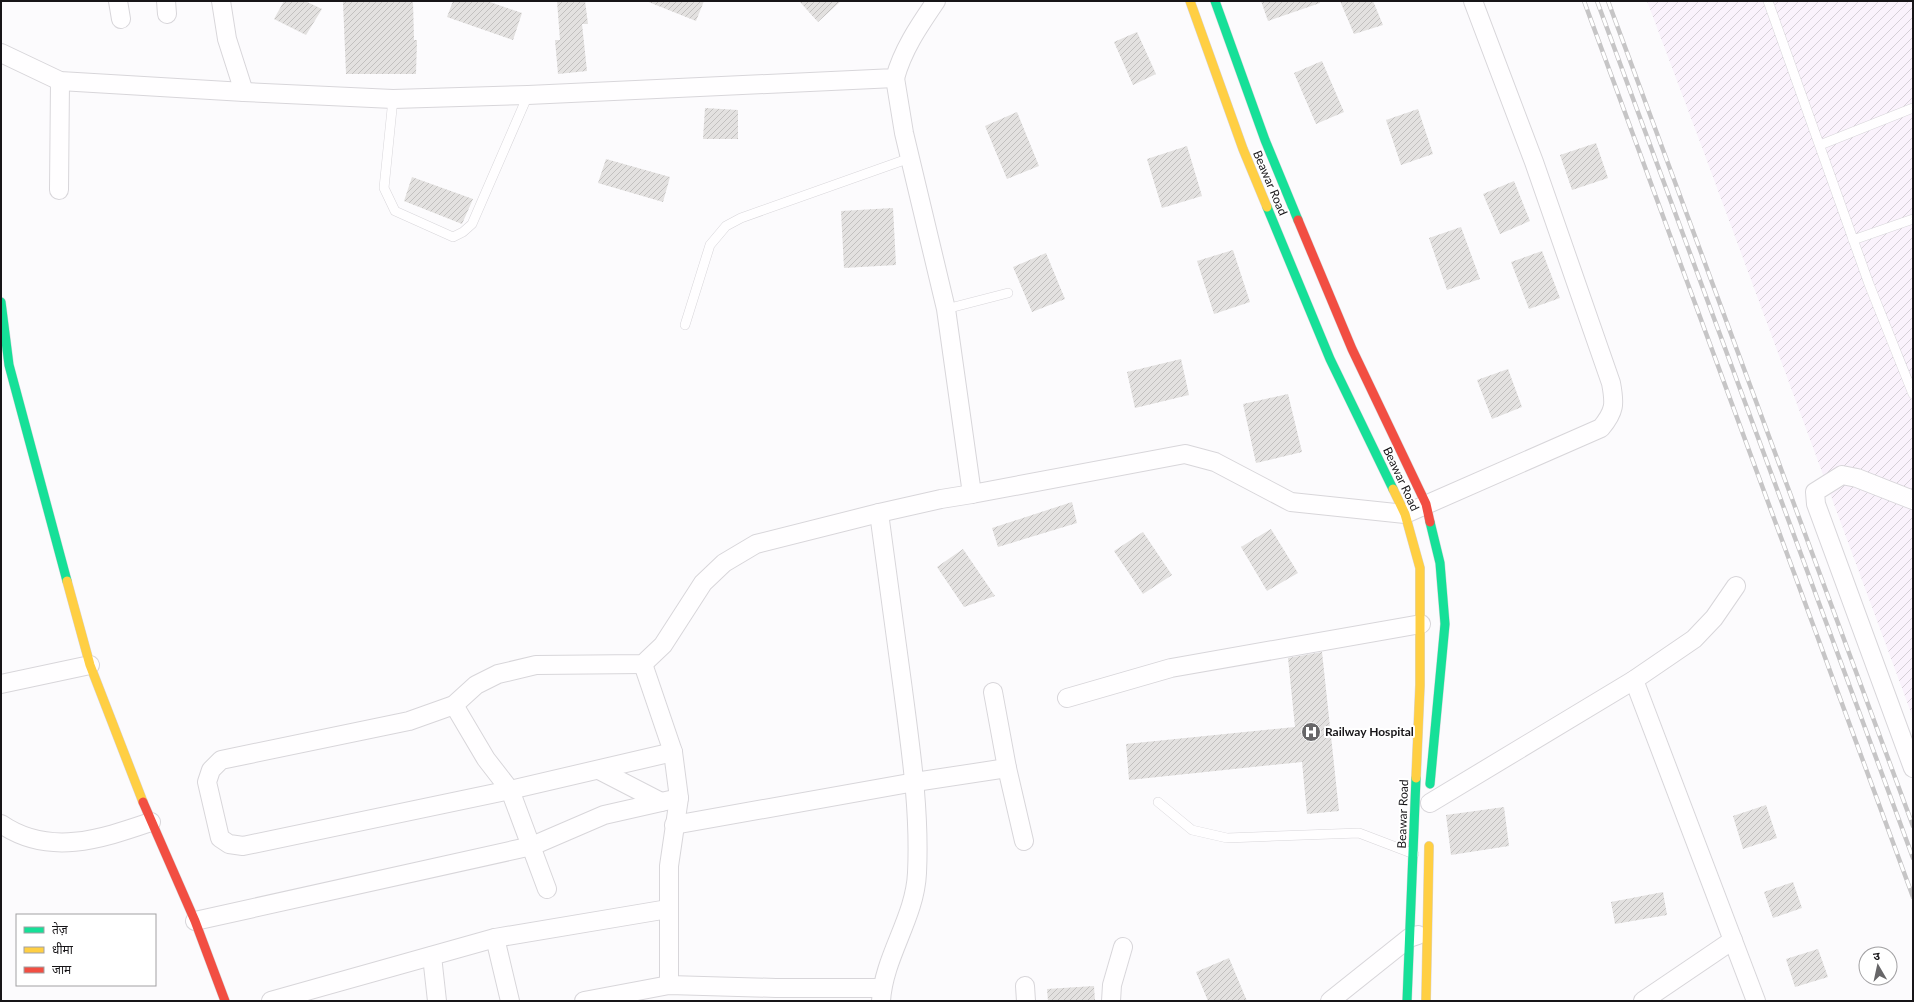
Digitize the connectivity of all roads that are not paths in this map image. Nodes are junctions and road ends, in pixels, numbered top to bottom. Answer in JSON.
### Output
{"nodes":[{"id":1,"x":118,"y":1,"type":"edge"},
{"id":2,"x":221,"y":1,"type":"edge"},
{"id":3,"x":936,"y":1,"type":"edge"},
{"id":4,"x":1190,"y":1,"type":"edge"},
{"id":5,"x":1215,"y":1,"type":"edge"},
{"id":6,"x":1472,"y":1,"type":"edge"},
{"id":7,"x":1768,"y":1,"type":"edge"},
{"id":8,"x":121,"y":19,"type":"dead end"},
{"id":9,"x":1,"y":53,"type":"edge"},
{"id":10,"x":895,"y":78,"type":"junction"},
{"id":11,"x":60,"y":81,"type":"junction"},
{"id":12,"x":244,"y":92,"type":"junction"},
{"id":13,"x":528,"y":95,"type":"junction"},
{"id":14,"x":393,"y":98,"type":"junction"},
{"id":15,"x":1913,"y":108,"type":"edge"},
{"id":16,"x":1820,"y":145,"type":"junction"},
{"id":17,"x":909,"y":154,"type":"junction"},
{"id":18,"x":59,"y":190,"type":"dead end"},
{"id":19,"x":1913,"y":219,"type":"edge"},
{"id":20,"x":1853,"y":240,"type":"junction"},
{"id":21,"x":1008,"y":293,"type":"dead end"},
{"id":22,"x":1,"y":302,"type":"edge"},
{"id":23,"x":946,"y":309,"type":"junction"},
{"id":24,"x":685,"y":325,"type":"dead end"},
{"id":25,"x":1913,"y":394,"type":"edge"},
{"id":26,"x":972,"y":494,"type":"junction"},
{"id":27,"x":1913,"y":500,"type":"edge"},
{"id":28,"x":1426,"y":504,"type":"junction"},
{"id":29,"x":879,"y":512,"type":"junction"},
{"id":30,"x":1405,"y":514,"type":"junction"},
{"id":31,"x":1736,"y":586,"type":"dead end"},
{"id":32,"x":1421,"y":624,"type":"junction"},
{"id":33,"x":643,"y":664,"type":"junction"},
{"id":34,"x":90,"y":665,"type":"junction"},
{"id":35,"x":1634,"y":680,"type":"junction"},
{"id":36,"x":1,"y":684,"type":"edge"},
{"id":37,"x":993,"y":692,"type":"dead end"},
{"id":38,"x":1067,"y":698,"type":"dead end"},
{"id":39,"x":454,"y":706,"type":"junction"},
{"id":40,"x":673,"y":752,"type":"junction"},
{"id":41,"x":1007,"y":768,"type":"junction"},
{"id":42,"x":1913,"y":768,"type":"edge"},
{"id":43,"x":598,"y":770,"type":"junction"},
{"id":44,"x":915,"y":782,"type":"junction"},
{"id":45,"x":510,"y":790,"type":"junction"},
{"id":46,"x":680,"y":798,"type":"junction"},
{"id":47,"x":661,"y":802,"type":"junction"},
{"id":48,"x":1158,"y":802,"type":"dead end"},
{"id":49,"x":1426,"y":803,"type":"junction"},
{"id":50,"x":151,"y":822,"type":"junction"},
{"id":51,"x":1,"y":824,"type":"edge"},
{"id":52,"x":673,"y":831,"type":"junction"},
{"id":53,"x":1429,"y":839,"type":"dead end"},
{"id":54,"x":1024,"y":841,"type":"dead end"},
{"id":55,"x":532,"y":846,"type":"junction"},
{"id":56,"x":1414,"y":855,"type":"junction"},
{"id":57,"x":1429,"y":860,"type":"junction"},
{"id":58,"x":547,"y":889,"type":"dead end"},
{"id":59,"x":668,"y":909,"type":"junction"},
{"id":60,"x":195,"y":921,"type":"junction"},
{"id":61,"x":1427,"y":933,"type":"junction"},
{"id":62,"x":495,"y":938,"type":"junction"},
{"id":63,"x":1409,"y":938,"type":"junction"},
{"id":64,"x":1734,"y":940,"type":"junction"},
{"id":65,"x":1123,"y":948,"type":"dead end"},
{"id":66,"x":432,"y":956,"type":"junction"},
{"id":67,"x":669,"y":985,"type":"junction"},
{"id":68,"x":722,"y":994,"type":"edge"},
{"id":69,"x":881,"y":994,"type":"edge"},
{"id":70,"x":776,"y":995,"type":"edge"},
{"id":71,"x":280,"y":1000,"type":"edge"},
{"id":72,"x":225,"y":1001,"type":"edge"},
{"id":73,"x":437,"y":1001,"type":"edge"},
{"id":74,"x":510,"y":1001,"type":"edge"},
{"id":75,"x":584,"y":1001,"type":"edge"},
{"id":76,"x":1111,"y":1001,"type":"edge"},
{"id":77,"x":1330,"y":1001,"type":"edge"},
{"id":78,"x":1407,"y":1001,"type":"edge"},
{"id":79,"x":1426,"y":1001,"type":"edge"},
{"id":80,"x":1643,"y":1001,"type":"edge"},
{"id":81,"x":1756,"y":1001,"type":"edge"}],
"edges":[{"from":1,"to":8,"type":"street"},
{"from":2,"to":12,"type":"street"},
{"from":3,"to":10,"type":"street"},
{"from":4,"to":30,"type":"main road","name":"Beawar Road"},
{"from":5,"to":28,"type":"main road","name":"Beawar Road"},
{"from":6,"to":28,"type":"street"},
{"from":7,"to":16,"type":"lane"},
{"from":9,"to":11,"type":"street"},
{"from":10,"to":13,"type":"street"},
{"from":10,"to":17,"type":"street"},
{"from":11,"to":12,"type":"street"},
{"from":11,"to":18,"type":"street"},
{"from":12,"to":14,"type":"street"},
{"from":13,"to":14,"type":"street"},
{"from":13,"to":14,"type":"lane"},
{"from":15,"to":16,"type":"lane"},
{"from":16,"to":20,"type":"lane"},
{"from":17,"to":23,"type":"street"},
{"from":17,"to":24,"type":"lane"},
{"from":19,"to":20,"type":"lane"},
{"from":20,"to":25,"type":"lane"},
{"from":21,"to":23,"type":"lane"},
{"from":22,"to":34,"type":"main road"},
{"from":23,"to":26,"type":"street"},
{"from":26,"to":29,"type":"street"},
{"from":26,"to":30,"type":"street"},
{"from":27,"to":42,"type":"street"},
{"from":28,"to":30,"type":"street"},
{"from":28,"to":49,"type":"main road","name":"Beawar Road"},
{"from":29,"to":33,"type":"street"},
{"from":29,"to":44,"type":"street"},
{"from":30,"to":32,"type":"main road","name":"Beawar Road"},
{"from":31,"to":35,"type":"street"},
{"from":32,"to":38,"type":"street"},
{"from":32,"to":49,"type":"main road","name":"Beawar Road"},
{"from":33,"to":39,"type":"street"},
{"from":33,"to":40,"type":"street"},
{"from":34,"to":36,"type":"street"},
{"from":34,"to":50,"type":"main road"},
{"from":35,"to":49,"type":"street"},
{"from":35,"to":64,"type":"street"},
{"from":37,"to":41,"type":"street"},
{"from":39,"to":45,"type":"street"},
{"from":39,"to":45,"type":"street"},
{"from":40,"to":43,"type":"street"},
{"from":40,"to":46,"type":"street"},
{"from":41,"to":44,"type":"street"},
{"from":41,"to":54,"type":"street"},
{"from":43,"to":45,"type":"street"},
{"from":43,"to":47,"type":"street"},
{"from":44,"to":52,"type":"street"},
{"from":44,"to":69,"type":"street"},
{"from":45,"to":55,"type":"street"},
{"from":46,"to":47,"type":"street"},
{"from":46,"to":52,"type":"street"},
{"from":47,"to":55,"type":"street"},
{"from":48,"to":56,"type":"lane"},
{"from":49,"to":56,"type":"main road","name":"Beawar Road"},
{"from":50,"to":51,"type":"street"},
{"from":50,"to":60,"type":"main road"},
{"from":52,"to":59,"type":"street"},
{"from":53,"to":57,"type":"main road"},
{"from":55,"to":58,"type":"street"},
{"from":55,"to":60,"type":"street"},
{"from":56,"to":57,"type":"lane"},
{"from":56,"to":63,"type":"main road","name":"Beawar Road"},
{"from":57,"to":61,"type":"main road"},
{"from":59,"to":62,"type":"street"},
{"from":59,"to":67,"type":"street"},
{"from":60,"to":72,"type":"main road"},
{"from":61,"to":63,"type":"street"},
{"from":61,"to":79,"type":"main road"},
{"from":62,"to":66,"type":"street"},
{"from":62,"to":74,"type":"street"},
{"from":63,"to":77,"type":"street"},
{"from":63,"to":78,"type":"main road","name":"Beawar Road"},
{"from":64,"to":80,"type":"street"},
{"from":64,"to":81,"type":"street"},
{"from":65,"to":76,"type":"street"},
{"from":66,"to":71,"type":"street"},
{"from":66,"to":73,"type":"street"},
{"from":67,"to":68,"type":"street"},
{"from":67,"to":75,"type":"street"},
{"from":68,"to":70,"type":"street"},
{"from":69,"to":70,"type":"street"}]}
